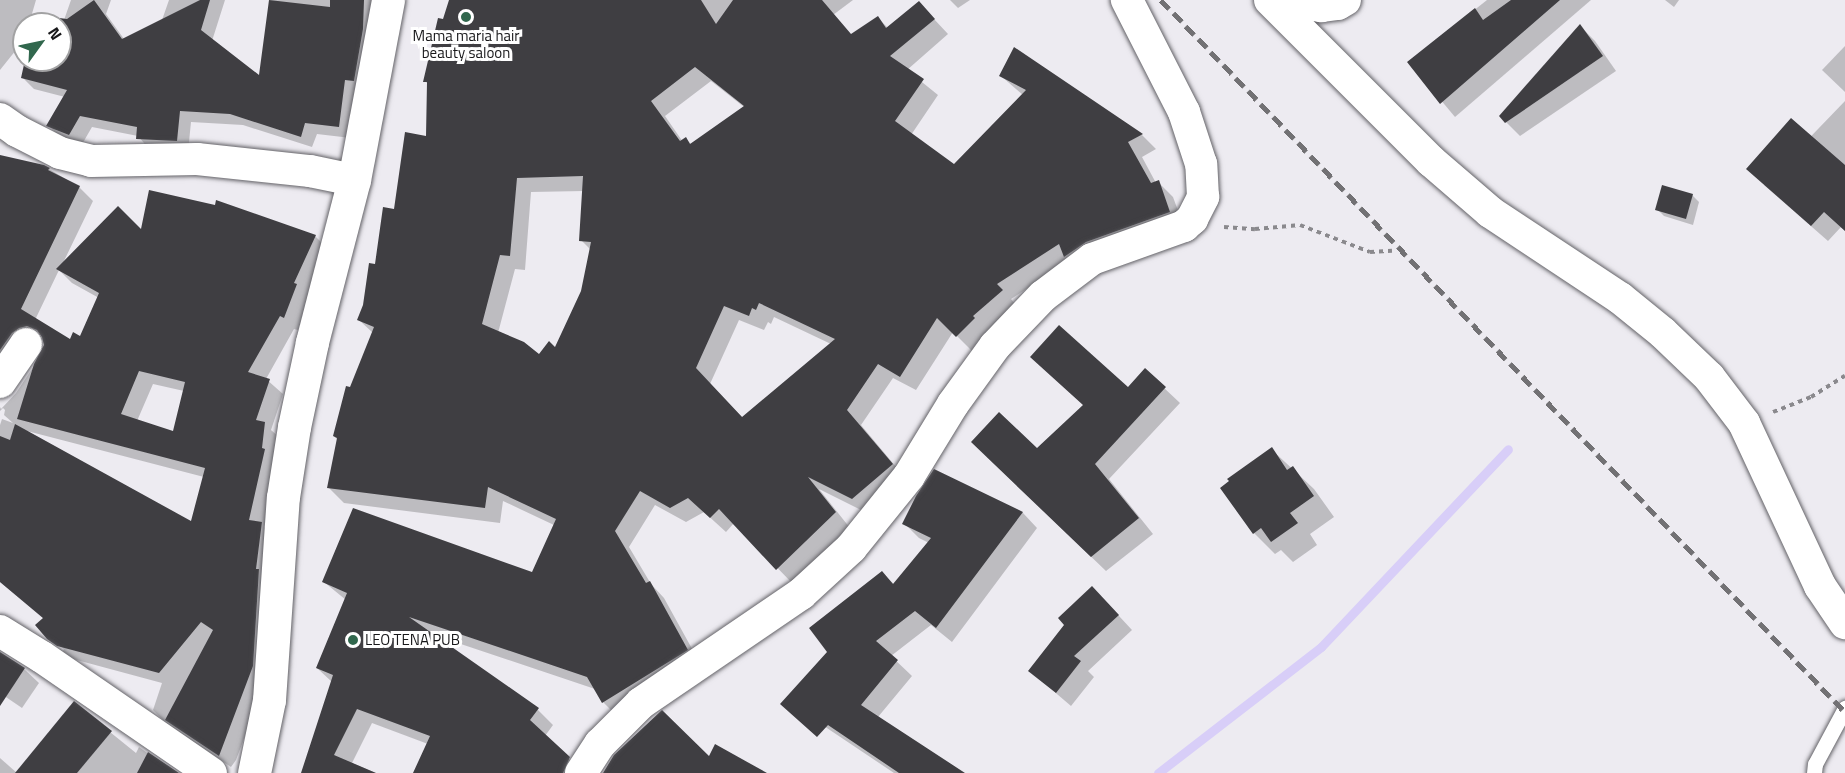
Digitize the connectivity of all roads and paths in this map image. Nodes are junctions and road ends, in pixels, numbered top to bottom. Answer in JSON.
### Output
{"nodes":[{"id":1,"x":388,"y":0,"type":"edge"},
{"id":2,"x":1126,"y":0,"type":"edge"},
{"id":3,"x":1270,"y":0,"type":"edge"},
{"id":4,"x":1289,"y":0,"type":"edge"},
{"id":5,"x":1345,"y":0,"type":"edge"},
{"id":6,"x":0,"y":119,"type":"edge"},
{"id":7,"x":354,"y":180,"type":"junction"},
{"id":8,"x":1184,"y":226,"type":"junction"},
{"id":9,"x":1392,"y":251,"type":"dead end"},
{"id":10,"x":26,"y":344,"type":"dead end"},
{"id":11,"x":1845,"y":376,"type":"edge"},
{"id":12,"x":0,"y":382,"type":"edge"},
{"id":13,"x":1744,"y":423,"type":"junction"},
{"id":14,"x":1845,"y":623,"type":"edge"},
{"id":15,"x":0,"y":631,"type":"edge"},
{"id":16,"x":1845,"y":708,"type":"edge"},
{"id":17,"x":1812,"y":770,"type":"edge"},
{"id":18,"x":211,"y":773,"type":"edge"},
{"id":19,"x":254,"y":773,"type":"edge"},
{"id":20,"x":581,"y":773,"type":"edge"}],
"edges":[{"from":1,"to":7,"type":"street"},
{"from":2,"to":8,"type":"street"},
{"from":3,"to":13,"type":"street"},
{"from":4,"to":5,"type":"street"},
{"from":6,"to":7,"type":"street"},
{"from":7,"to":19,"type":"street"},
{"from":8,"to":9,"type":"path"},
{"from":8,"to":20,"type":"street"},
{"from":10,"to":12,"type":"street"},
{"from":11,"to":13,"type":"path"},
{"from":13,"to":14,"type":"street"},
{"from":15,"to":18,"type":"street"},
{"from":16,"to":17,"type":"lane"}]}
